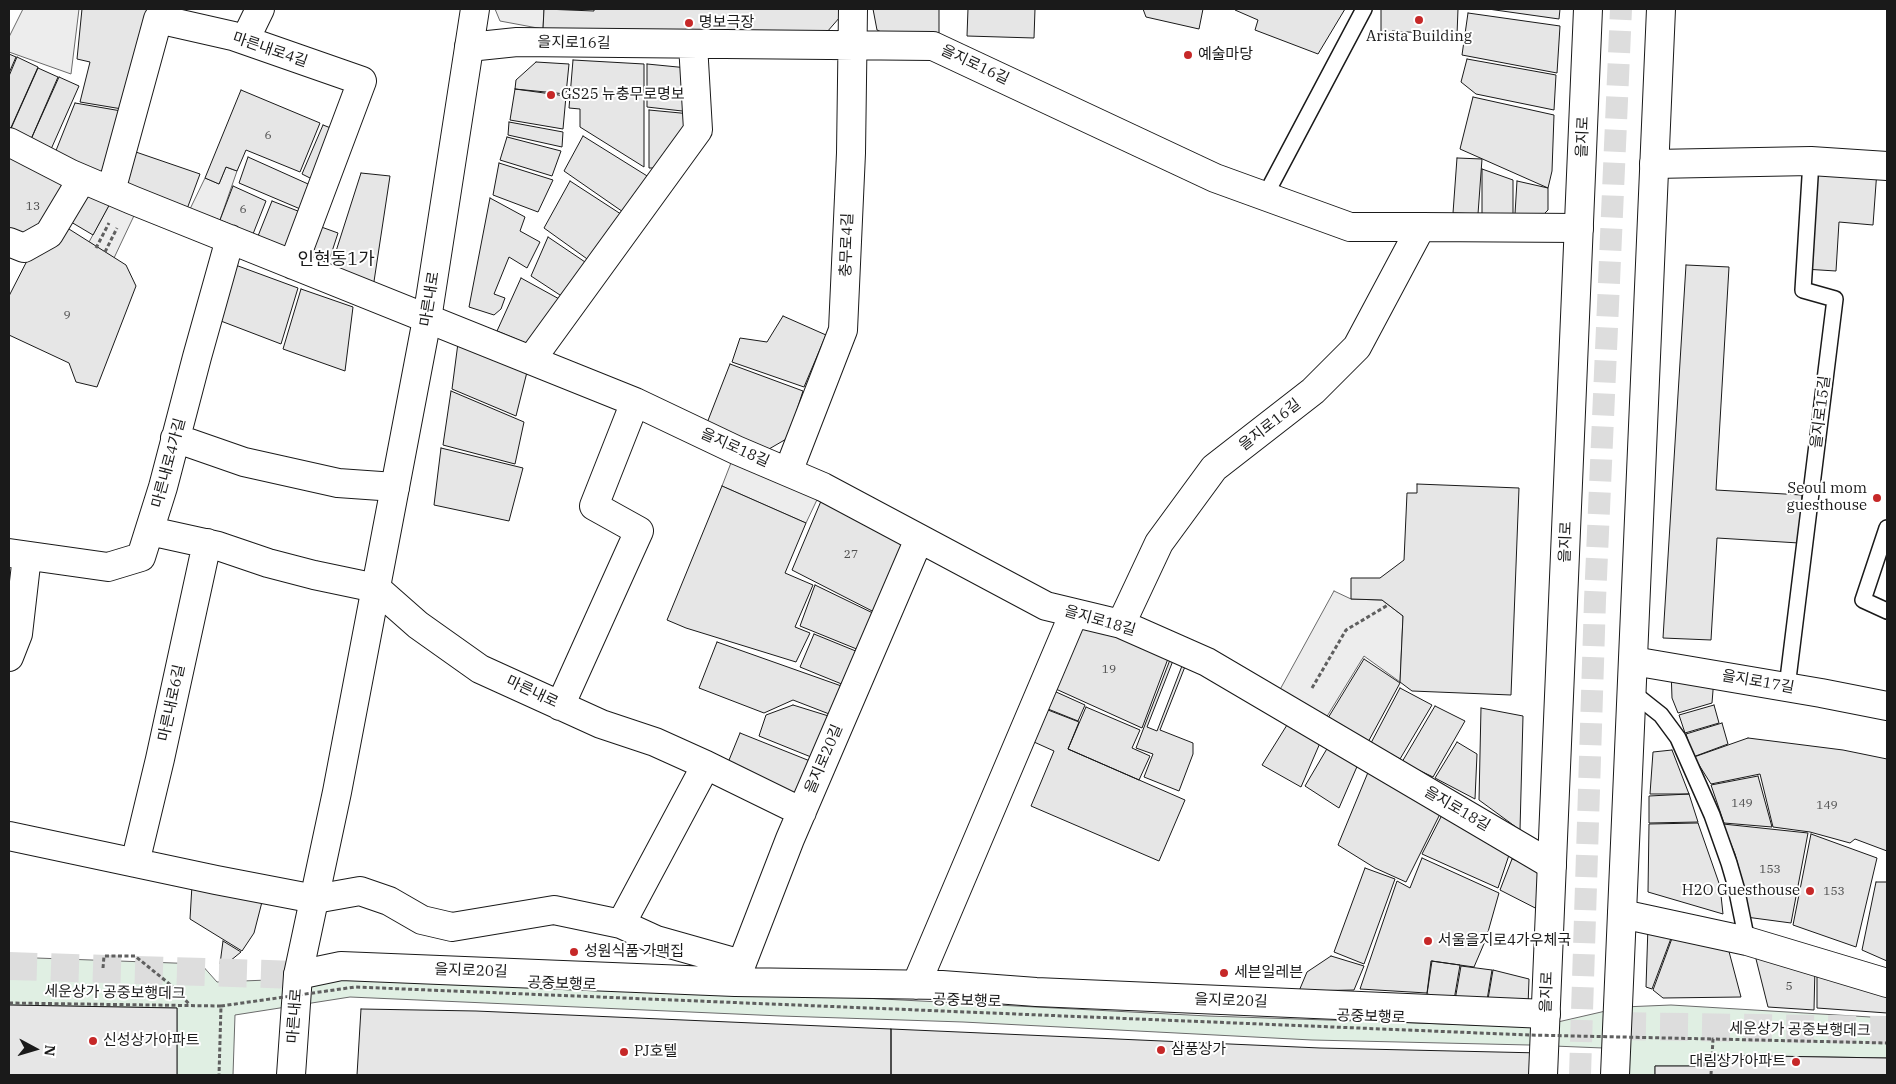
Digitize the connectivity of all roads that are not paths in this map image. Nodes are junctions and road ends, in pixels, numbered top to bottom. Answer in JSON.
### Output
{"nodes":[{"id":1,"x":260,"y":9,"type":"edge"},
{"id":2,"x":475,"y":9,"type":"edge"},
{"id":3,"x":853,"y":9,"type":"edge"},
{"id":4,"x":1364,"y":9,"type":"edge"},
{"id":5,"x":1588,"y":9,"type":"edge"},
{"id":6,"x":1661,"y":9,"type":"edge"},
{"id":7,"x":160,"y":14,"type":"edge"},
{"id":8,"x":245,"y":40,"type":"junction"},
{"id":9,"x":693,"y":44,"type":"junction"},
{"id":10,"x":853,"y":46,"type":"junction"},
{"id":11,"x":469,"y":48,"type":"junction"},
{"id":12,"x":9,"y":142,"type":"edge"},
{"id":13,"x":1811,"y":161,"type":"junction"},
{"id":14,"x":1654,"y":164,"type":"junction"},
{"id":15,"x":1887,"y":166,"type":"edge"},
{"id":16,"x":82,"y":179,"type":"junction"},
{"id":17,"x":111,"y":190,"type":"junction"},
{"id":18,"x":1265,"y":196,"type":"junction"},
{"id":19,"x":1421,"y":227,"type":"junction"},
{"id":20,"x":1579,"y":228,"type":"junction"},
{"id":21,"x":230,"y":239,"type":"junction"},
{"id":22,"x":9,"y":242,"type":"edge"},
{"id":23,"x":293,"y":265,"type":"junction"},
{"id":24,"x":427,"y":319,"type":"junction"},
{"id":25,"x":531,"y":360,"type":"junction"},
{"id":26,"x":635,"y":402,"type":"junction"},
{"id":27,"x":176,"y":438,"type":"junction"},
{"id":28,"x":788,"y":472,"type":"junction"},
{"id":29,"x":395,"y":487,"type":"junction"},
{"id":30,"x":1887,"y":528,"type":"edge"},
{"id":31,"x":150,"y":530,"type":"junction"},
{"id":32,"x":919,"y":539,"type":"junction"},
{"id":33,"x":207,"y":543,"type":"junction"},
{"id":34,"x":18,"y":554,"type":"edge"},
{"id":35,"x":376,"y":588,"type":"junction"},
{"id":36,"x":1887,"y":611,"type":"edge"},
{"id":37,"x":1074,"y":613,"type":"junction"},
{"id":38,"x":1121,"y":624,"type":"junction"},
{"id":39,"x":9,"y":657,"type":"edge"},
{"id":40,"x":1633,"y":660,"type":"junction"},
{"id":41,"x":1787,"y":687,"type":"junction"},
{"id":42,"x":1632,"y":692,"type":"junction"},
{"id":43,"x":1886,"y":700,"type":"edge"},
{"id":44,"x":560,"y":706,"type":"junction"},
{"id":45,"x":706,"y":765,"type":"junction"},
{"id":46,"x":802,"y":812,"type":"junction"},
{"id":47,"x":9,"y":836,"type":"edge"},
{"id":48,"x":135,"y":863,"type":"junction"},
{"id":49,"x":1552,"y":865,"type":"junction"},
{"id":50,"x":315,"y":899,"type":"junction"},
{"id":51,"x":1622,"y":914,"type":"junction"},
{"id":52,"x":621,"y":924,"type":"junction"},
{"id":53,"x":1747,"y":942,"type":"junction"},
{"id":54,"x":738,"y":973,"type":"junction"},
{"id":55,"x":298,"y":975,"type":"junction"},
{"id":56,"x":1887,"y":983,"type":"edge"},
{"id":57,"x":916,"y":985,"type":"junction"},
{"id":58,"x":1546,"y":1014,"type":"junction"},
{"id":59,"x":290,"y":1075,"type":"edge"},
{"id":60,"x":1543,"y":1075,"type":"edge"},
{"id":61,"x":1615,"y":1075,"type":"edge"}],
"edges":[{"from":1,"to":8,"type":"street"},
{"from":2,"to":11,"type":"street","name":"마른내로"},
{"from":3,"to":10,"type":"street","name":"충무로4길"},
{"from":4,"to":18,"type":"lane"},
{"from":5,"to":20,"type":"street","name":"을지로"},
{"from":6,"to":14,"type":"street"},
{"from":7,"to":8,"type":"street","name":"마른내로4길"},
{"from":7,"to":17,"type":"street","name":"마른내로4길"},
{"from":8,"to":23,"type":"street","name":"마른내로4길"},
{"from":9,"to":10,"type":"street","name":"을지로16길"},
{"from":9,"to":11,"type":"street","name":"을지로16길"},
{"from":9,"to":25,"type":"street"},
{"from":10,"to":18,"type":"street","name":"을지로16길"},
{"from":10,"to":28,"type":"street","name":"충무로4길"},
{"from":11,"to":24,"type":"street","name":"마른내로"},
{"from":12,"to":16,"type":"street"},
{"from":13,"to":14,"type":"street"},
{"from":13,"to":15,"type":"street"},
{"from":13,"to":41,"type":"lane","name":"을지로15길"},
{"from":14,"to":40,"type":"street"},
{"from":16,"to":17,"type":"street"},
{"from":16,"to":22,"type":"street"},
{"from":17,"to":21,"type":"street"},
{"from":18,"to":19,"type":"street","name":"을지로16길"},
{"from":19,"to":20,"type":"street","name":"을지로16길"},
{"from":19,"to":38,"type":"street","name":"을지로16길"},
{"from":20,"to":49,"type":"street","name":"을지로"},
{"from":21,"to":23,"type":"street"},
{"from":21,"to":27,"type":"street","name":"마른내로4가길"},
{"from":23,"to":24,"type":"street"},
{"from":24,"to":25,"type":"street","name":"을지로18길"},
{"from":24,"to":29,"type":"street","name":"마른내로"},
{"from":25,"to":26,"type":"street","name":"을지로18길"},
{"from":26,"to":28,"type":"street","name":"을지로18길"},
{"from":26,"to":44,"type":"street"},
{"from":27,"to":29,"type":"street"},
{"from":27,"to":31,"type":"street","name":"마른내로4가길"},
{"from":28,"to":32,"type":"street","name":"을지로18길"},
{"from":29,"to":35,"type":"street","name":"마른내로"},
{"from":30,"to":36,"type":"lane"},
{"from":31,"to":33,"type":"street"},
{"from":31,"to":34,"type":"street","name":"마른내로4가길"},
{"from":32,"to":37,"type":"street","name":"을지로18길"},
{"from":32,"to":46,"type":"street","name":"을지로20길"},
{"from":33,"to":35,"type":"street"},
{"from":33,"to":48,"type":"street","name":"마른내로6길"},
{"from":34,"to":39,"type":"street"},
{"from":35,"to":44,"type":"street","name":"마른내로"},
{"from":35,"to":50,"type":"street","name":"마른내로"},
{"from":37,"to":38,"type":"street","name":"을지로18길"},
{"from":37,"to":57,"type":"street"},
{"from":38,"to":49,"type":"street","name":"을지로18길"},
{"from":40,"to":41,"type":"street","name":"을지로17길"},
{"from":40,"to":42,"type":"street"},
{"from":41,"to":43,"type":"street","name":"을지로17길"},
{"from":42,"to":51,"type":"street"},
{"from":42,"to":53,"type":"lane"},
{"from":44,"to":45,"type":"street","name":"마른내로"},
{"from":45,"to":46,"type":"street","name":"마른내로"},
{"from":45,"to":52,"type":"street"},
{"from":46,"to":54,"type":"street","name":"을지로20길"},
{"from":47,"to":48,"type":"street"},
{"from":48,"to":50,"type":"street"},
{"from":49,"to":58,"type":"street","name":"을지로"},
{"from":50,"to":52,"type":"street"},
{"from":50,"to":55,"type":"street","name":"마른내로"},
{"from":51,"to":53,"type":"street"},
{"from":51,"to":61,"type":"street"},
{"from":52,"to":54,"type":"street"},
{"from":53,"to":56,"type":"street"},
{"from":54,"to":55,"type":"street","name":"을지로20길"},
{"from":54,"to":57,"type":"street","name":"을지로20길"},
{"from":55,"to":59,"type":"street","name":"마른내로"},
{"from":57,"to":58,"type":"street","name":"을지로20길"},
{"from":58,"to":60,"type":"street","name":"을지로"}]}
